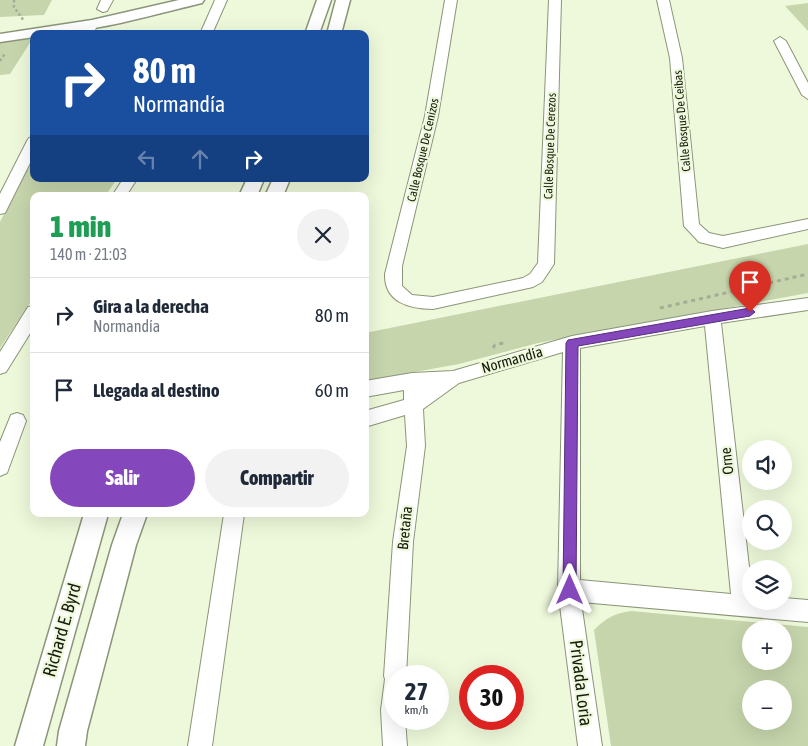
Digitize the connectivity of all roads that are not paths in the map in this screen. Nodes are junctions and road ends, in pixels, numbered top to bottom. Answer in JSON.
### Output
{"nodes":[{"id":1,"x":140,"y":0,"type":"edge"},
{"id":2,"x":197,"y":0,"type":"edge"},
{"id":3,"x":221,"y":0,"type":"edge"},
{"id":4,"x":324,"y":0,"type":"edge"},
{"id":5,"x":344,"y":0,"type":"edge"},
{"id":6,"x":451,"y":0,"type":"edge"},
{"id":7,"x":555,"y":0,"type":"edge"},
{"id":8,"x":663,"y":0,"type":"edge"},
{"id":9,"x":105,"y":4,"type":"edge"},
{"id":10,"x":20,"y":22,"type":"road end"},
{"id":11,"x":66,"y":22,"type":"junction"},
{"id":12,"x":90,"y":29,"type":"edge"},
{"id":13,"x":33,"y":30,"type":"edge"},
{"id":14,"x":208,"y":30,"type":"edge"},
{"id":15,"x":313,"y":30,"type":"edge"},
{"id":16,"x":335,"y":30,"type":"edge"},
{"id":17,"x":30,"y":31,"type":"edge"},
{"id":18,"x":0,"y":38,"type":"edge"},
{"id":19,"x":780,"y":41,"type":"dead end"},
{"id":20,"x":808,"y":95,"type":"edge"},
{"id":21,"x":30,"y":149,"type":"edge"},
{"id":22,"x":0,"y":209,"type":"edge"},
{"id":23,"x":808,"y":224,"type":"edge"},
{"id":24,"x":527,"y":283,"type":"joint"},
{"id":25,"x":808,"y":304,"type":"edge"},
{"id":26,"x":30,"y":318,"type":"edge"},
{"id":27,"x":712,"y":318,"type":"junction"},
{"id":28,"x":572,"y":343,"type":"junction"},
{"id":29,"x":0,"y":367,"type":"edge"},
{"id":30,"x":453,"y":378,"type":"junction"},
{"id":31,"x":412,"y":381,"type":"junction"},
{"id":32,"x":369,"y":387,"type":"edge"},
{"id":33,"x":414,"y":405,"type":"junction"},
{"id":34,"x":369,"y":418,"type":"edge"},
{"id":35,"x":17,"y":421,"type":"dead end"},
{"id":36,"x":0,"y":466,"type":"edge"},
{"id":37,"x":95,"y":517,"type":"edge"},
{"id":38,"x":134,"y":517,"type":"edge"},
{"id":39,"x":234,"y":517,"type":"edge"},
{"id":40,"x":570,"y":590,"type":"junction"},
{"id":41,"x":742,"y":605,"type":"joint"},
{"id":42,"x":792,"y":610,"type":"edge"},
{"id":43,"x":808,"y":611,"type":"edge"},
{"id":44,"x":396,"y":665,"type":"edge"},
{"id":45,"x":395,"y":730,"type":"edge"},
{"id":46,"x":29,"y":746,"type":"edge"},
{"id":47,"x":71,"y":746,"type":"edge"},
{"id":48,"x":200,"y":746,"type":"edge"},
{"id":49,"x":395,"y":746,"type":"edge"},
{"id":50,"x":590,"y":746,"type":"edge"}],
"edges":[{"from":1,"to":9,"type":"street"},
{"from":2,"to":12,"type":"street"},
{"from":3,"to":14,"type":"street"},
{"from":4,"to":15,"type":"street"},
{"from":5,"to":16,"type":"street"},
{"from":6,"to":24,"type":"street","name":"Calle Bosque De Cenizos"},
{"from":7,"to":24,"type":"street","name":"Calle Bosque De Cerezos"},
{"from":8,"to":23,"type":"street","name":"Calle Bosque De Ceibas"},
{"from":9,"to":11,"type":"street"},
{"from":10,"to":11,"type":"street"},
{"from":11,"to":12,"type":"street"},
{"from":11,"to":13,"type":"street"},
{"from":17,"to":18,"type":"street"},
{"from":19,"to":20,"type":"street"},
{"from":21,"to":22,"type":"street"},
{"from":25,"to":27,"type":"street","name":"Normandía"},
{"from":26,"to":29,"type":"street"},
{"from":27,"to":28,"type":"street","name":"Normandía"},
{"from":27,"to":41,"type":"street","name":"Orne"},
{"from":28,"to":30,"type":"street","name":"Normandía"},
{"from":28,"to":40,"type":"street","name":"Privada Loria"},
{"from":30,"to":31,"type":"street","name":"Normandía"},
{"from":30,"to":33,"type":"street","name":"Normandía"},
{"from":31,"to":32,"type":"street","name":"Normandía"},
{"from":31,"to":33,"type":"street","name":"Bretaña"},
{"from":33,"to":34,"type":"street","name":"Normandía"},
{"from":33,"to":44,"type":"street","name":"Bretaña"},
{"from":35,"to":36,"type":"street"},
{"from":37,"to":46,"type":"street","name":"Richard E. Byrd"},
{"from":38,"to":47,"type":"street"},
{"from":39,"to":48,"type":"street"},
{"from":40,"to":41,"type":"street"},
{"from":40,"to":50,"type":"street","name":"Privada Loria"},
{"from":42,"to":43,"type":"street"},
{"from":45,"to":49,"type":"street"}]}
